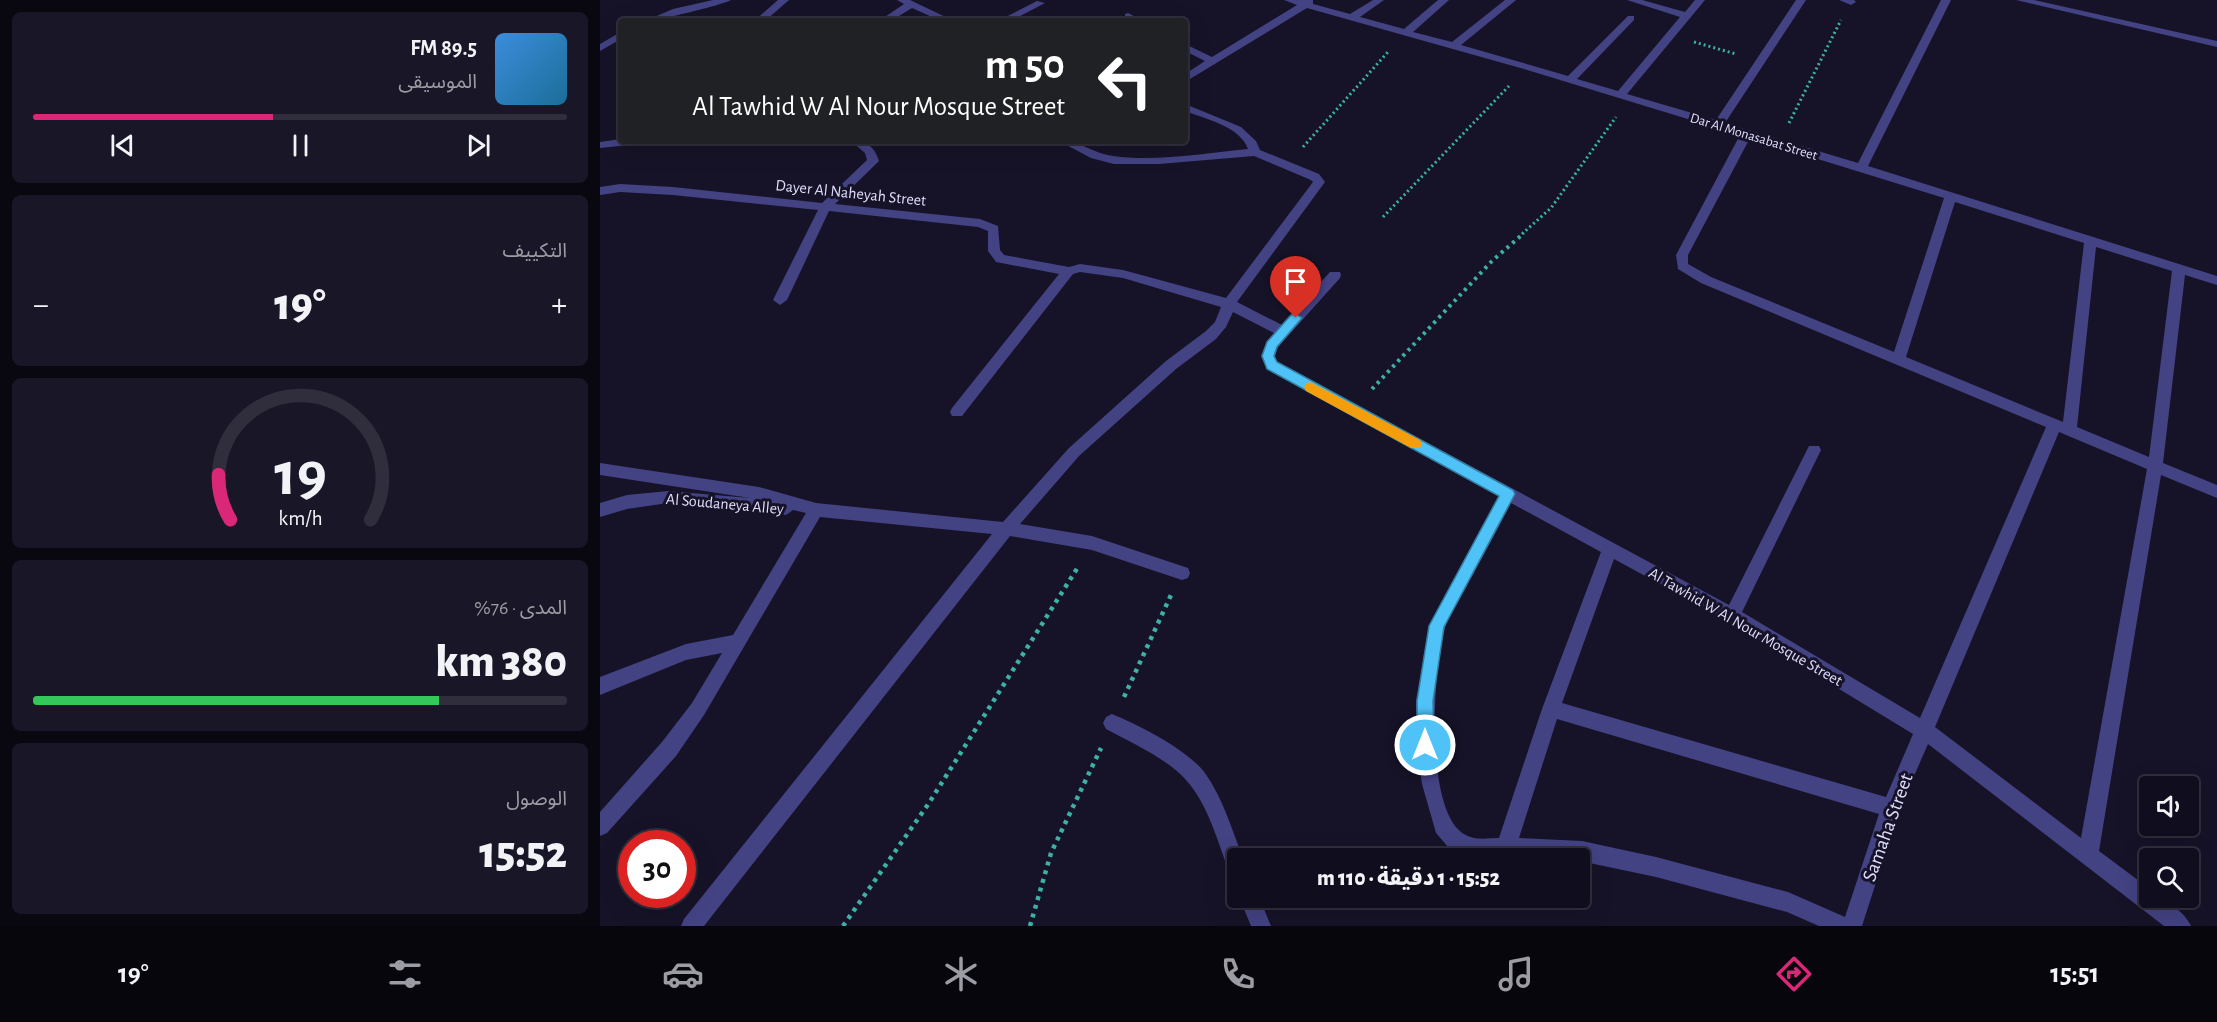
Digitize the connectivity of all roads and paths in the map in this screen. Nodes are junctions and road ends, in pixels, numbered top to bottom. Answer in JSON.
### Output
{"nodes":[{"id":1,"x":726,"y":0,"type":"edge"},
{"id":2,"x":784,"y":0,"type":"edge"},
{"id":3,"x":1289,"y":0,"type":"edge"},
{"id":4,"x":1379,"y":0,"type":"edge"},
{"id":5,"x":1444,"y":0,"type":"edge"},
{"id":6,"x":1511,"y":0,"type":"edge"},
{"id":7,"x":1632,"y":0,"type":"edge"},
{"id":8,"x":1700,"y":0,"type":"edge"},
{"id":9,"x":1801,"y":0,"type":"edge"},
{"id":10,"x":1946,"y":0,"type":"edge"},
{"id":11,"x":2021,"y":0,"type":"edge"},
{"id":12,"x":1847,"y":1,"type":"edge"},
{"id":13,"x":906,"y":2,"type":"edge"},
{"id":14,"x":1040,"y":3,"type":"dead end"},
{"id":15,"x":1309,"y":3,"type":"edge"},
{"id":16,"x":1128,"y":16,"type":"dead end"},
{"id":17,"x":1687,"y":16,"type":"junction"},
{"id":18,"x":658,"y":18,"type":"edge"},
{"id":19,"x":763,"y":18,"type":"edge"},
{"id":20,"x":887,"y":18,"type":"edge"},
{"id":21,"x":942,"y":18,"type":"edge"},
{"id":22,"x":1009,"y":18,"type":"edge"},
{"id":23,"x":1132,"y":18,"type":"edge"},
{"id":24,"x":1351,"y":18,"type":"junction"},
{"id":25,"x":1631,"y":18,"type":"dead end"},
{"id":26,"x":1405,"y":33,"type":"junction"},
{"id":27,"x":1671,"y":35,"type":"junction"},
{"id":28,"x":618,"y":37,"type":"edge"},
{"id":29,"x":2217,"y":44,"type":"edge"},
{"id":30,"x":1452,"y":46,"type":"junction"},
{"id":31,"x":600,"y":48,"type":"edge"},
{"id":32,"x":1188,"y":49,"type":"edge"},
{"id":33,"x":1212,"y":61,"type":"junction"},
{"id":34,"x":1761,"y":61,"type":"junction"},
{"id":35,"x":1528,"y":67,"type":"junction"},
{"id":36,"x":1188,"y":78,"type":"edge"},
{"id":37,"x":1570,"y":80,"type":"junction"},
{"id":38,"x":1624,"y":96,"type":"junction"},
{"id":39,"x":1188,"y":108,"type":"edge"},
{"id":40,"x":1718,"y":124,"type":"junction"},
{"id":41,"x":1747,"y":133,"type":"junction"},
{"id":42,"x":617,"y":141,"type":"edge"},
{"id":43,"x":1780,"y":143,"type":"junction"},
{"id":44,"x":861,"y":144,"type":"edge"},
{"id":45,"x":1071,"y":144,"type":"edge"},
{"id":46,"x":600,"y":145,"type":"edge"},
{"id":47,"x":1255,"y":152,"type":"junction"},
{"id":48,"x":1287,"y":165,"type":"junction"},
{"id":49,"x":1861,"y":168,"type":"junction"},
{"id":50,"x":600,"y":191,"type":"edge"},
{"id":51,"x":1951,"y":196,"type":"junction"},
{"id":52,"x":825,"y":207,"type":"junction"},
{"id":53,"x":1383,"y":218,"type":"dead end"},
{"id":54,"x":2090,"y":241,"type":"junction"},
{"id":55,"x":2179,"y":269,"type":"junction"},
{"id":56,"x":1069,"y":271,"type":"junction"},
{"id":57,"x":1335,"y":275,"type":"dead end"},
{"id":58,"x":2217,"y":281,"type":"edge"},
{"id":59,"x":780,"y":300,"type":"dead end"},
{"id":60,"x":1229,"y":304,"type":"junction"},
{"id":61,"x":1283,"y":332,"type":"junction"},
{"id":62,"x":1899,"y":359,"type":"junction"},
{"id":63,"x":1353,"y":410,"type":"junction"},
{"id":64,"x":957,"y":412,"type":"dead end"},
{"id":65,"x":2062,"y":427,"type":"junction"},
{"id":66,"x":1814,"y":450,"type":"dead end"},
{"id":67,"x":2155,"y":466,"type":"junction"},
{"id":68,"x":600,"y":469,"type":"edge"},
{"id":69,"x":2217,"y":492,"type":"edge"},
{"id":70,"x":1508,"y":494,"type":"junction"},
{"id":71,"x":600,"y":510,"type":"edge"},
{"id":72,"x":816,"y":510,"type":"junction"},
{"id":73,"x":1006,"y":529,"type":"junction"},
{"id":74,"x":1092,"y":543,"type":"junction"},
{"id":75,"x":1610,"y":549,"type":"junction"},
{"id":76,"x":1182,"y":573,"type":"dead end"},
{"id":77,"x":1732,"y":615,"type":"junction"},
{"id":78,"x":736,"y":642,"type":"junction"},
{"id":79,"x":600,"y":686,"type":"edge"},
{"id":80,"x":1551,"y":709,"type":"junction"},
{"id":81,"x":1112,"y":723,"type":"dead end"},
{"id":82,"x":1924,"y":730,"type":"junction"},
{"id":83,"x":1891,"y":808,"type":"junction"},
{"id":84,"x":600,"y":826,"type":"edge"},
{"id":85,"x":1506,"y":847,"type":"junction"},
{"id":86,"x":1229,"y":848,"type":"edge"},
{"id":87,"x":2088,"y":855,"type":"junction"},
{"id":88,"x":1254,"y":908,"type":"edge"},
{"id":89,"x":691,"y":926,"type":"edge"},
{"id":90,"x":843,"y":926,"type":"edge"},
{"id":91,"x":1261,"y":926,"type":"edge"},
{"id":92,"x":1842,"y":926,"type":"edge"},
{"id":93,"x":1852,"y":926,"type":"edge"},
{"id":94,"x":2181,"y":926,"type":"edge"}],
"edges":[{"from":1,"to":18,"type":"street"},
{"from":2,"to":19,"type":"street"},
{"from":3,"to":15,"type":"street","name":"Dar Al Monasabat Street"},
{"from":4,"to":24,"type":"street"},
{"from":5,"to":26,"type":"street"},
{"from":6,"to":30,"type":"street"},
{"from":7,"to":17,"type":"street"},
{"from":8,"to":17,"type":"street"},
{"from":9,"to":34,"type":"street"},
{"from":10,"to":49,"type":"street"},
{"from":11,"to":29,"type":"street"},
{"from":12,"to":43,"type":"path"},
{"from":13,"to":20,"type":"street"},
{"from":13,"to":21,"type":"street"},
{"from":14,"to":22,"type":"street"},
{"from":15,"to":24,"type":"street","name":"Dar Al Monasabat Street"},
{"from":15,"to":33,"type":"street"},
{"from":16,"to":23,"type":"street"},
{"from":17,"to":27,"type":"street"},
{"from":24,"to":26,"type":"street","name":"Dar Al Monasabat Street"},
{"from":25,"to":37,"type":"street"},
{"from":26,"to":30,"type":"street","name":"Dar Al Monasabat Street"},
{"from":26,"to":48,"type":"path"},
{"from":27,"to":34,"type":"path"},
{"from":27,"to":38,"type":"street"},
{"from":28,"to":31,"type":"street"},
{"from":30,"to":35,"type":"street","name":"Dar Al Monasabat Street"},
{"from":32,"to":33,"type":"street"},
{"from":33,"to":36,"type":"street"},
{"from":34,"to":40,"type":"street"},
{"from":35,"to":37,"type":"street","name":"Dar Al Monasabat Street"},
{"from":35,"to":53,"type":"path"},
{"from":37,"to":38,"type":"street","name":"Dar Al Monasabat Street"},
{"from":38,"to":40,"type":"street","name":"Dar Al Monasabat Street"},
{"from":38,"to":63,"type":"path"},
{"from":39,"to":47,"type":"street"},
{"from":40,"to":41,"type":"street","name":"Dar Al Monasabat Street"},
{"from":41,"to":43,"type":"street","name":"Dar Al Monasabat Street"},
{"from":41,"to":62,"type":"street"},
{"from":42,"to":46,"type":"street"},
{"from":43,"to":49,"type":"street","name":"Dar Al Monasabat Street"},
{"from":44,"to":52,"type":"street"},
{"from":45,"to":47,"type":"street"},
{"from":47,"to":48,"type":"street"},
{"from":48,"to":60,"type":"street"},
{"from":49,"to":51,"type":"street","name":"Dar Al Monasabat Street"},
{"from":50,"to":52,"type":"street","name":"Dayer Al Naheyah Street"},
{"from":51,"to":54,"type":"street","name":"Dar Al Monasabat Street"},
{"from":51,"to":62,"type":"street"},
{"from":52,"to":56,"type":"street","name":"Dayer Al Naheyah Street"},
{"from":52,"to":59,"type":"street"},
{"from":54,"to":55,"type":"street","name":"Dar Al Monasabat Street"},
{"from":54,"to":65,"type":"street","name":"Samaha Street"},
{"from":55,"to":58,"type":"street","name":"Dar Al Monasabat Street"},
{"from":55,"to":67,"type":"street"},
{"from":56,"to":60,"type":"street"},
{"from":56,"to":64,"type":"street"},
{"from":57,"to":61,"type":"street"},
{"from":60,"to":61,"type":"street"},
{"from":60,"to":73,"type":"street"},
{"from":61,"to":63,"type":"street","name":"Al Tawhid W Al Nour Mosque Street"},
{"from":62,"to":65,"type":"street"},
{"from":63,"to":70,"type":"street","name":"Al Tawhid W Al Nour Mosque Street"},
{"from":65,"to":67,"type":"street"},
{"from":65,"to":82,"type":"street","name":"Samaha Street"},
{"from":66,"to":77,"type":"street"},
{"from":67,"to":69,"type":"street"},
{"from":67,"to":87,"type":"street"},
{"from":68,"to":72,"type":"street"},
{"from":70,"to":75,"type":"street","name":"Al Tawhid W Al Nour Mosque Street"},
{"from":70,"to":85,"type":"street"},
{"from":71,"to":72,"type":"street","name":"Al Soudaneya Alley"},
{"from":72,"to":73,"type":"street"},
{"from":72,"to":78,"type":"street"},
{"from":73,"to":74,"type":"street"},
{"from":73,"to":89,"type":"street"},
{"from":74,"to":76,"type":"street"},
{"from":74,"to":90,"type":"path"},
{"from":75,"to":77,"type":"street","name":"Al Tawhid W Al Nour Mosque Street"},
{"from":75,"to":80,"type":"street"},
{"from":77,"to":82,"type":"street","name":"Al Tawhid W Al Nour Mosque Street"},
{"from":78,"to":79,"type":"street"},
{"from":78,"to":84,"type":"street"},
{"from":80,"to":83,"type":"street"},
{"from":80,"to":85,"type":"street"},
{"from":81,"to":86,"type":"street"},
{"from":82,"to":83,"type":"street","name":"Samaha Street"},
{"from":82,"to":87,"type":"street","name":"Al Tawhid W Al Nour Mosque Street"},
{"from":83,"to":93,"type":"street","name":"Samaha Street"},
{"from":85,"to":92,"type":"street"},
{"from":87,"to":94,"type":"street","name":"Al Tawhid W Al Nour Mosque Street"},
{"from":88,"to":91,"type":"street"}]}
